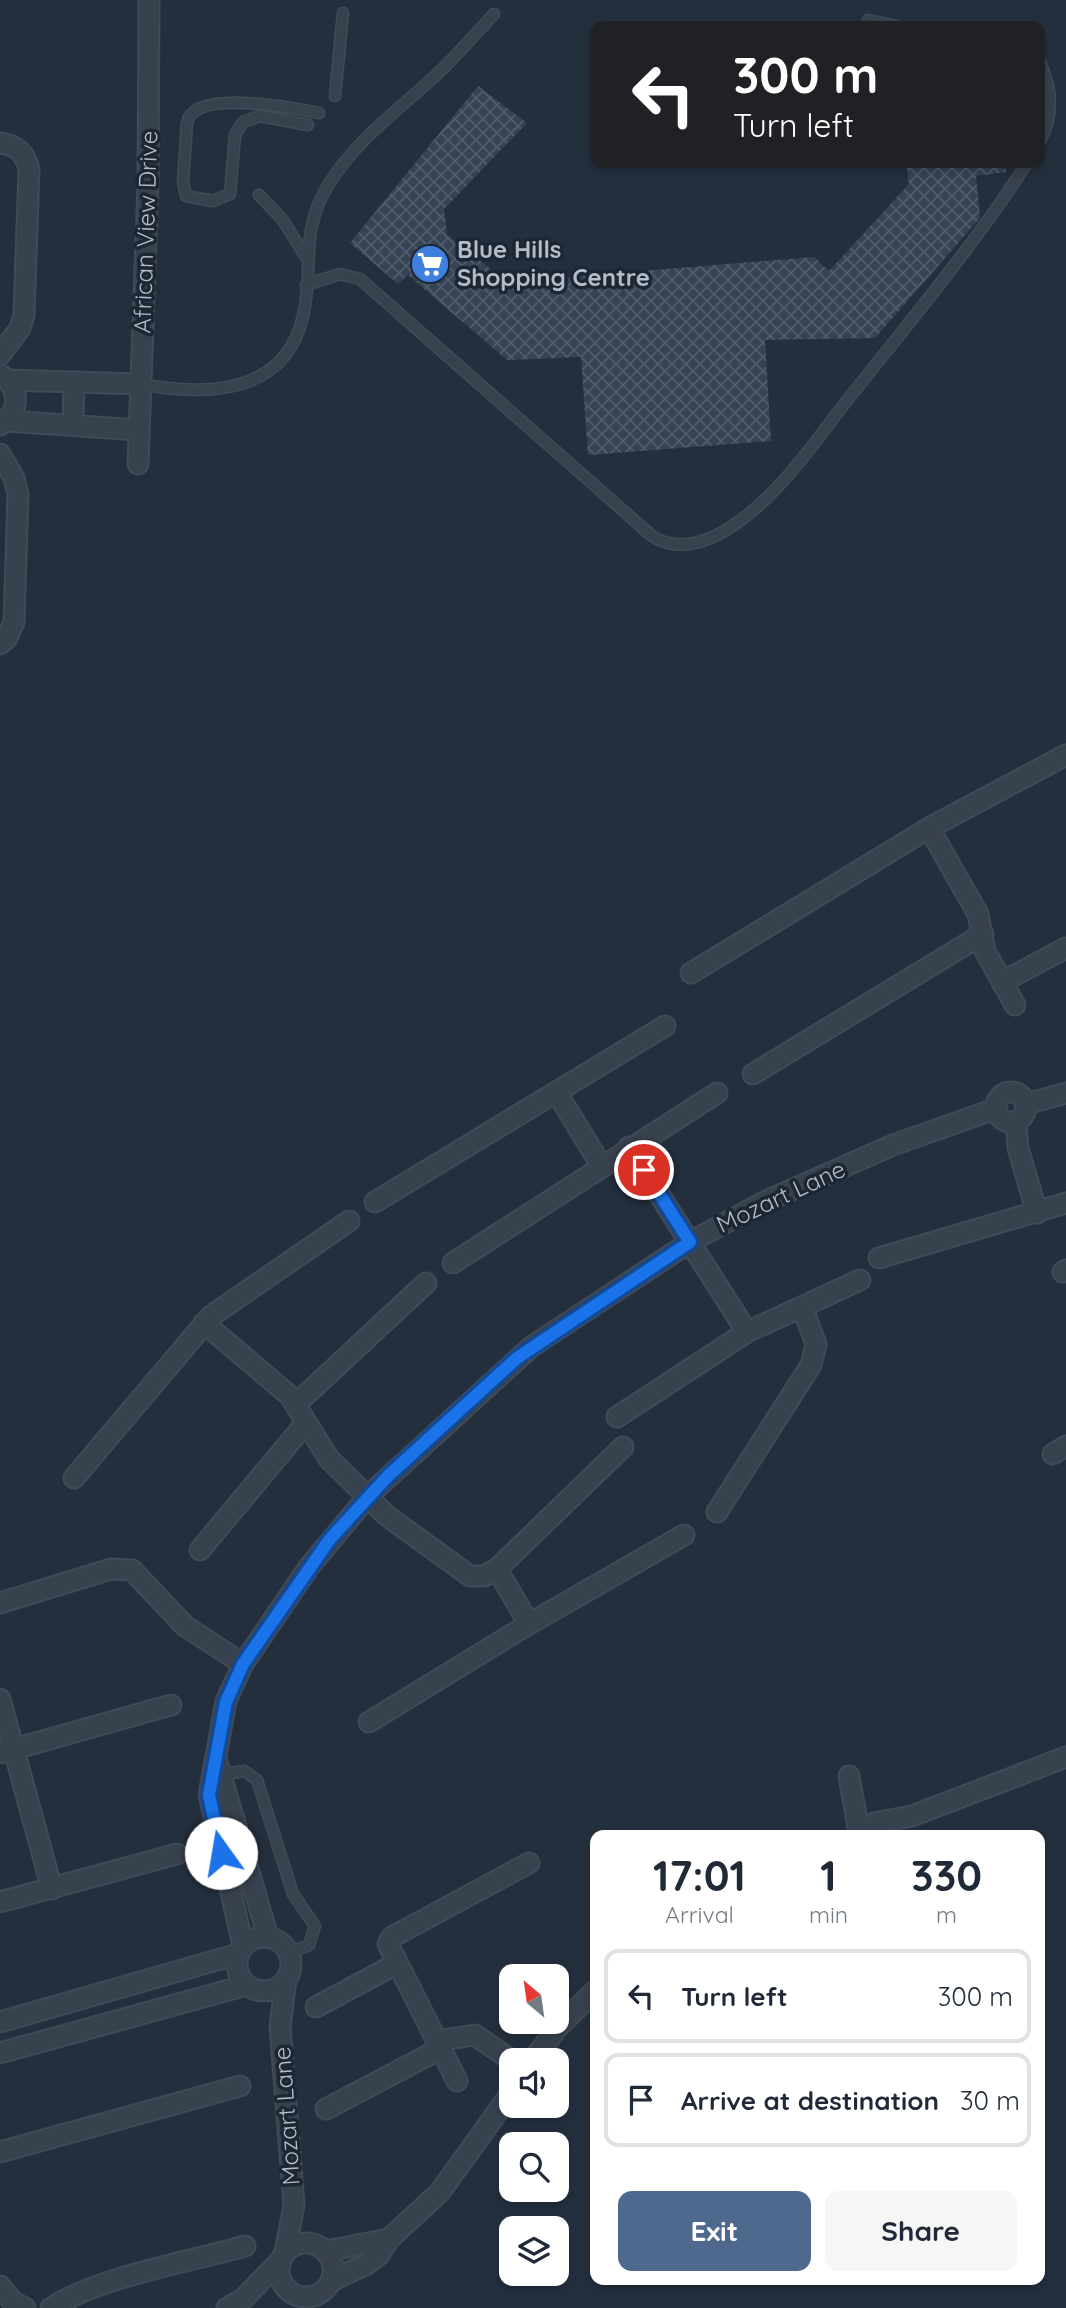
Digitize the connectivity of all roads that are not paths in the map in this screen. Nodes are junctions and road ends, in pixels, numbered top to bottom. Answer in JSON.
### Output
{"nodes":[{"id":1,"x":149,"y":0,"type":"edge"},
{"id":2,"x":343,"y":13,"type":"dead end"},
{"id":3,"x":494,"y":14,"type":"dead end"},
{"id":4,"x":869,"y":20,"type":"dead end"},
{"id":5,"x":874,"y":21,"type":"edge"},
{"id":6,"x":1045,"y":79,"type":"edge"},
{"id":7,"x":335,"y":96,"type":"dead end"},
{"id":8,"x":319,"y":113,"type":"dead end"},
{"id":9,"x":308,"y":125,"type":"dead end"},
{"id":10,"x":1045,"y":128,"type":"edge"},
{"id":11,"x":0,"y":143,"type":"edge"},
{"id":12,"x":1024,"y":168,"type":"edge"},
{"id":13,"x":259,"y":195,"type":"dead end"},
{"id":14,"x":306,"y":258,"type":"junction"},
{"id":15,"x":306,"y":285,"type":"junction"},
{"id":16,"x":0,"y":355,"type":"edge"},
{"id":17,"x":4,"y":378,"type":"edge"},
{"id":18,"x":74,"y":382,"type":"junction"},
{"id":19,"x":141,"y":384,"type":"junction"},
{"id":20,"x":3,"y":423,"type":"edge"},
{"id":21,"x":73,"y":424,"type":"junction"},
{"id":22,"x":139,"y":430,"type":"junction"},
{"id":23,"x":0,"y":454,"type":"edge"},
{"id":24,"x":138,"y":464,"type":"dead end"},
{"id":25,"x":0,"y":644,"type":"edge"},
{"id":26,"x":1066,"y":755,"type":"edge"},
{"id":27,"x":929,"y":828,"type":"junction"},
{"id":28,"x":983,"y":934,"type":"junction"},
{"id":29,"x":1066,"y":948,"type":"edge"},
{"id":30,"x":691,"y":973,"type":"dead end"},
{"id":31,"x":1002,"y":982,"type":"junction"},
{"id":32,"x":1015,"y":1005,"type":"dead end"},
{"id":33,"x":665,"y":1026,"type":"dead end"},
{"id":34,"x":753,"y":1074,"type":"dead end"},
{"id":35,"x":558,"y":1093,"type":"junction"},
{"id":36,"x":716,"y":1093,"type":"dead end"},
{"id":37,"x":1066,"y":1093,"type":"edge"},
{"id":38,"x":995,"y":1109,"type":"junction"},
{"id":39,"x":1021,"y":1113,"type":"junction"},
{"id":40,"x":629,"y":1147,"type":"junction"},
{"id":41,"x":601,"y":1165,"type":"junction"},
{"id":42,"x":375,"y":1202,"type":"dead end"},
{"id":43,"x":1066,"y":1203,"type":"edge"},
{"id":44,"x":1037,"y":1213,"type":"junction"},
{"id":45,"x":349,"y":1222,"type":"dead end"},
{"id":46,"x":690,"y":1242,"type":"junction"},
{"id":47,"x":879,"y":1258,"type":"dead end"},
{"id":48,"x":453,"y":1264,"type":"dead end"},
{"id":49,"x":860,"y":1280,"type":"dead end"},
{"id":50,"x":426,"y":1283,"type":"dead end"},
{"id":51,"x":802,"y":1307,"type":"junction"},
{"id":52,"x":204,"y":1324,"type":"junction"},
{"id":53,"x":747,"y":1332,"type":"junction"},
{"id":54,"x":296,"y":1404,"type":"junction"},
{"id":55,"x":617,"y":1417,"type":"dead end"},
{"id":56,"x":305,"y":1424,"type":"junction"},
{"id":57,"x":623,"y":1447,"type":"dead end"},
{"id":58,"x":74,"y":1478,"type":"dead end"},
{"id":59,"x":369,"y":1495,"type":"junction"},
{"id":60,"x":717,"y":1512,"type":"dead end"},
{"id":61,"x":684,"y":1535,"type":"dead end"},
{"id":62,"x":200,"y":1550,"type":"dead end"},
{"id":63,"x":497,"y":1569,"type":"junction"},
{"id":64,"x":0,"y":1603,"type":"edge"},
{"id":65,"x":529,"y":1624,"type":"junction"},
{"id":66,"x":243,"y":1664,"type":"junction"},
{"id":67,"x":0,"y":1699,"type":"edge"},
{"id":68,"x":171,"y":1705,"type":"dead end"},
{"id":69,"x":369,"y":1722,"type":"dead end"},
{"id":70,"x":7,"y":1752,"type":"edge"},
{"id":71,"x":1066,"y":1757,"type":"edge"},
{"id":72,"x":218,"y":1766,"type":"junction"},
{"id":73,"x":852,"y":1785,"type":"dead end"},
{"id":74,"x":912,"y":1816,"type":"junction"},
{"id":75,"x":868,"y":1829,"type":"edge"},
{"id":76,"x":898,"y":1830,"type":"edge"},
{"id":77,"x":177,"y":1854,"type":"dead end"},
{"id":78,"x":529,"y":1863,"type":"dead end"},
{"id":79,"x":52,"y":1889,"type":"junction"},
{"id":80,"x":0,"y":1902,"type":"edge"},
{"id":81,"x":268,"y":1937,"type":"junction"},
{"id":82,"x":241,"y":1950,"type":"junction"},
{"id":83,"x":289,"y":1953,"type":"junction"},
{"id":84,"x":397,"y":1964,"type":"junction"},
{"id":85,"x":286,"y":1979,"type":"junction"},
{"id":86,"x":251,"y":1987,"type":"junction"},
{"id":87,"x":590,"y":1996,"type":"edge"},
{"id":88,"x":316,"y":2007,"type":"dead end"},
{"id":89,"x":0,"y":2022,"type":"edge"},
{"id":90,"x":280,"y":2027,"type":"junction"},
{"id":91,"x":438,"y":2045,"type":"junction"},
{"id":92,"x":542,"y":2048,"type":"edge"},
{"id":93,"x":499,"y":2051,"type":"edge"},
{"id":94,"x":0,"y":2053,"type":"edge"},
{"id":95,"x":457,"y":2081,"type":"dead end"},
{"id":96,"x":240,"y":2086,"type":"dead end"},
{"id":97,"x":326,"y":2109,"type":"dead end"},
{"id":98,"x":499,"y":2110,"type":"edge"},
{"id":99,"x":0,"y":2152,"type":"edge"},
{"id":100,"x":294,"y":2205,"type":"junction"},
{"id":101,"x":389,"y":2239,"type":"junction"},
{"id":102,"x":245,"y":2246,"type":"dead end"},
{"id":103,"x":322,"y":2249,"type":"junction"},
{"id":104,"x":283,"y":2256,"type":"junction"},
{"id":105,"x":330,"y":2283,"type":"junction"},
{"id":106,"x":0,"y":2286,"type":"edge"},
{"id":107,"x":296,"y":2299,"type":"edge"},
{"id":108,"x":235,"y":2303,"type":"edge"},
{"id":109,"x":25,"y":2308,"type":"edge"},
{"id":110,"x":51,"y":2308,"type":"edge"},
{"id":111,"x":331,"y":2308,"type":"edge"}],
"edges":[{"from":1,"to":19,"type":"street","name":"African View Drive"},
{"from":2,"to":7,"type":"lane"},
{"from":3,"to":14,"type":"lane"},
{"from":4,"to":5,"type":"lane"},
{"from":6,"to":10,"type":"lane"},
{"from":8,"to":9,"type":"lane"},
{"from":11,"to":16,"type":"street"},
{"from":12,"to":15,"type":"lane"},
{"from":13,"to":14,"type":"lane"},
{"from":14,"to":15,"type":"lane"},
{"from":15,"to":19,"type":"lane"},
{"from":17,"to":18,"type":"street"},
{"from":17,"to":20,"type":"street"},
{"from":18,"to":19,"type":"street"},
{"from":18,"to":21,"type":"street"},
{"from":19,"to":22,"type":"street","name":"African View Drive"},
{"from":20,"to":21,"type":"street"},
{"from":21,"to":22,"type":"street"},
{"from":22,"to":24,"type":"street","name":"African View Drive"},
{"from":23,"to":25,"type":"street"},
{"from":26,"to":27,"type":"street"},
{"from":27,"to":28,"type":"street"},
{"from":27,"to":30,"type":"street"},
{"from":28,"to":31,"type":"street"},
{"from":28,"to":34,"type":"street"},
{"from":29,"to":31,"type":"street"},
{"from":31,"to":32,"type":"street"},
{"from":33,"to":35,"type":"street"},
{"from":35,"to":41,"type":"street"},
{"from":35,"to":42,"type":"street"},
{"from":36,"to":40,"type":"street"},
{"from":37,"to":39,"type":"street"},
{"from":38,"to":39,"type":"street"},
{"from":38,"to":39,"type":"street"},
{"from":38,"to":46,"type":"street","name":"Mozart Lane"},
{"from":39,"to":44,"type":"street"},
{"from":40,"to":41,"type":"street"},
{"from":40,"to":46,"type":"street"},
{"from":41,"to":48,"type":"street"},
{"from":43,"to":44,"type":"street"},
{"from":44,"to":47,"type":"street"},
{"from":45,"to":52,"type":"street"},
{"from":46,"to":53,"type":"street"},
{"from":46,"to":59,"type":"street","name":"Mozart Lane"},
{"from":49,"to":51,"type":"street"},
{"from":50,"to":54,"type":"street"},
{"from":51,"to":53,"type":"street"},
{"from":51,"to":60,"type":"street"},
{"from":52,"to":54,"type":"street"},
{"from":52,"to":58,"type":"street"},
{"from":53,"to":55,"type":"street"},
{"from":54,"to":56,"type":"street"},
{"from":56,"to":59,"type":"street"},
{"from":56,"to":62,"type":"street"},
{"from":57,"to":63,"type":"street"},
{"from":59,"to":63,"type":"street"},
{"from":59,"to":66,"type":"street","name":"Mozart Lane"},
{"from":61,"to":65,"type":"street"},
{"from":63,"to":65,"type":"street"},
{"from":64,"to":66,"type":"street"},
{"from":65,"to":69,"type":"street"},
{"from":66,"to":72,"type":"street","name":"Mozart Lane"},
{"from":67,"to":70,"type":"street"},
{"from":68,"to":70,"type":"street"},
{"from":70,"to":79,"type":"street"},
{"from":71,"to":74,"type":"street"},
{"from":72,"to":81,"type":"street","name":"Mozart Lane"},
{"from":72,"to":82,"type":"street","name":"Mozart Lane"},
{"from":72,"to":83,"type":"lane"},
{"from":73,"to":75,"type":"street"},
{"from":74,"to":75,"type":"street"},
{"from":74,"to":76,"type":"street"},
{"from":77,"to":79,"type":"street"},
{"from":78,"to":84,"type":"street"},
{"from":79,"to":80,"type":"street"},
{"from":81,"to":82,"type":"street"},
{"from":81,"to":83,"type":"street"},
{"from":82,"to":86,"type":"street"},
{"from":82,"to":89,"type":"street"},
{"from":83,"to":85,"type":"street"},
{"from":84,"to":88,"type":"street"},
{"from":84,"to":91,"type":"street"},
{"from":85,"to":86,"type":"street"},
{"from":85,"to":90,"type":"street","name":"Mozart Lane"},
{"from":86,"to":90,"type":"street"},
{"from":86,"to":94,"type":"street"},
{"from":87,"to":92,"type":"street"},
{"from":90,"to":100,"type":"street","name":"Mozart Lane"},
{"from":91,"to":93,"type":"street"},
{"from":91,"to":95,"type":"street"},
{"from":91,"to":97,"type":"street"},
{"from":96,"to":99,"type":"street"},
{"from":98,"to":101,"type":"street"},
{"from":100,"to":103,"type":"street","name":"Mozart Lane"},
{"from":100,"to":104,"type":"street","name":"Mozart Lane"},
{"from":101,"to":103,"type":"street"},
{"from":101,"to":105,"type":"street"},
{"from":102,"to":110,"type":"street"},
{"from":103,"to":104,"type":"street"},
{"from":103,"to":105,"type":"street"},
{"from":104,"to":107,"type":"street"},
{"from":104,"to":108,"type":"street"},
{"from":105,"to":107,"type":"street"},
{"from":105,"to":111,"type":"street"},
{"from":106,"to":109,"type":"street"},
{"from":107,"to":108,"type":"street"}]}
